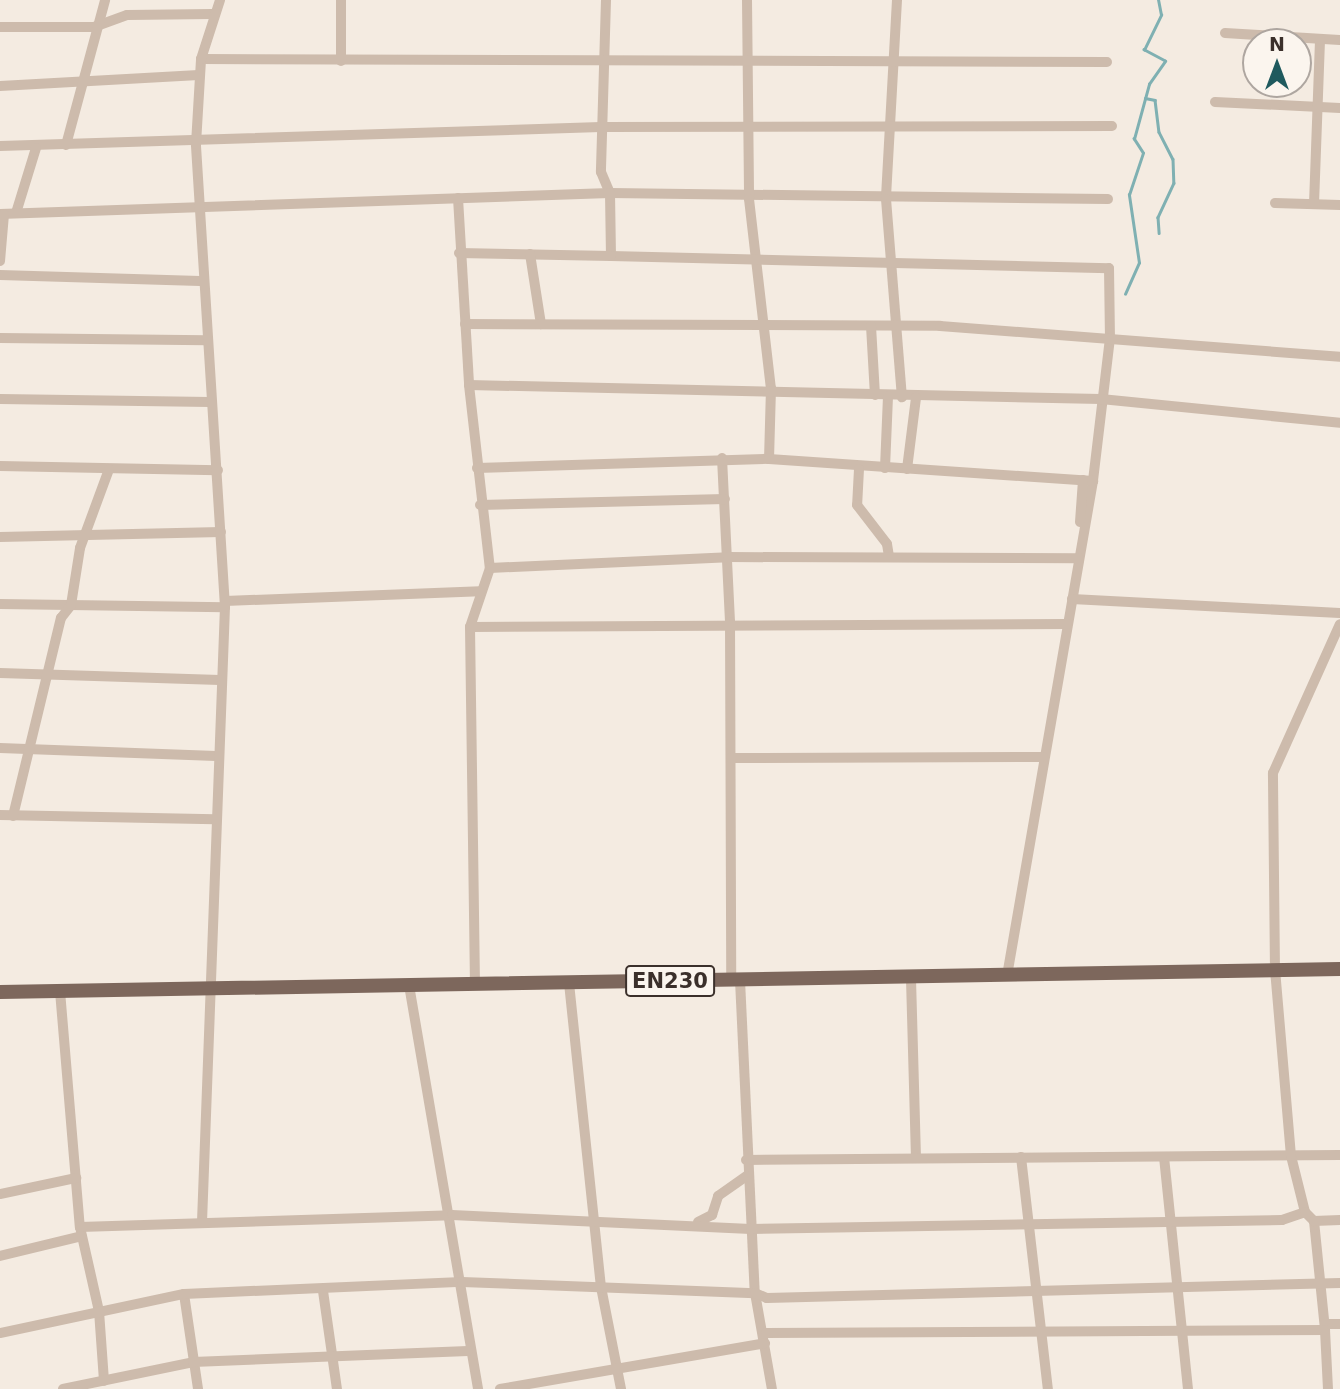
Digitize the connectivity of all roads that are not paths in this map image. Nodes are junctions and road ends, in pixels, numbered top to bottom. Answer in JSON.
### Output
{"nodes":[{"id":1,"x":105,"y":0,"type":"edge"},
{"id":2,"x":220,"y":0,"type":"edge"},
{"id":3,"x":341,"y":0,"type":"edge"},
{"id":4,"x":606,"y":0,"type":"edge"},
{"id":5,"x":747,"y":0,"type":"edge"},
{"id":6,"x":897,"y":0,"type":"edge"},
{"id":7,"x":212,"y":14,"type":"junction"},
{"id":8,"x":0,"y":27,"type":"edge"},
{"id":9,"x":94,"y":27,"type":"junction"},
{"id":10,"x":1225,"y":33,"type":"dead end"},
{"id":11,"x":1320,"y":38,"type":"junction"},
{"id":12,"x":1340,"y":40,"type":"edge"},
{"id":13,"x":201,"y":59,"type":"junction"},
{"id":14,"x":341,"y":61,"type":"junction"},
{"id":15,"x":604,"y":62,"type":"junction"},
{"id":16,"x":747,"y":62,"type":"junction"},
{"id":17,"x":1107,"y":62,"type":"dead end"},
{"id":18,"x":894,"y":64,"type":"junction"},
{"id":19,"x":199,"y":75,"type":"junction"},
{"id":20,"x":80,"y":80,"type":"junction"},
{"id":21,"x":0,"y":86,"type":"edge"},
{"id":22,"x":1215,"y":102,"type":"dead end"},
{"id":23,"x":1316,"y":107,"type":"junction"},
{"id":24,"x":1340,"y":108,"type":"edge"},
{"id":25,"x":888,"y":126,"type":"junction"},
{"id":26,"x":1112,"y":126,"type":"dead end"},
{"id":27,"x":601,"y":127,"type":"junction"},
{"id":28,"x":748,"y":127,"type":"junction"},
{"id":29,"x":196,"y":144,"type":"junction"},
{"id":30,"x":66,"y":145,"type":"junction"},
{"id":31,"x":0,"y":146,"type":"edge"},
{"id":32,"x":36,"y":148,"type":"junction"},
{"id":33,"x":610,"y":193,"type":"junction"},
{"id":34,"x":458,"y":198,"type":"junction"},
{"id":35,"x":887,"y":198,"type":"junction"},
{"id":36,"x":749,"y":199,"type":"junction"},
{"id":37,"x":1108,"y":199,"type":"dead end"},
{"id":38,"x":1275,"y":203,"type":"dead end"},
{"id":39,"x":1314,"y":204,"type":"junction"},
{"id":40,"x":197,"y":205,"type":"junction"},
{"id":41,"x":1340,"y":205,"type":"edge"},
{"id":42,"x":16,"y":212,"type":"junction"},
{"id":43,"x":2,"y":214,"type":"edge"},
{"id":44,"x":459,"y":253,"type":"junction"},
{"id":45,"x":530,"y":254,"type":"junction"},
{"id":46,"x":611,"y":257,"type":"junction"},
{"id":47,"x":753,"y":259,"type":"junction"},
{"id":48,"x":0,"y":261,"type":"edge"},
{"id":49,"x":891,"y":264,"type":"junction"},
{"id":50,"x":0,"y":275,"type":"edge"},
{"id":51,"x":200,"y":281,"type":"junction"},
{"id":52,"x":466,"y":324,"type":"junction"},
{"id":53,"x":541,"y":324,"type":"junction"},
{"id":54,"x":764,"y":326,"type":"junction"},
{"id":55,"x":872,"y":326,"type":"junction"},
{"id":56,"x":897,"y":326,"type":"junction"},
{"id":57,"x":0,"y":338,"type":"edge"},
{"id":58,"x":1110,"y":338,"type":"junction"},
{"id":59,"x":207,"y":340,"type":"junction"},
{"id":60,"x":1340,"y":357,"type":"edge"},
{"id":61,"x":469,"y":386,"type":"junction"},
{"id":62,"x":771,"y":388,"type":"junction"},
{"id":63,"x":875,"y":396,"type":"junction"},
{"id":64,"x":888,"y":396,"type":"junction"},
{"id":65,"x":902,"y":397,"type":"junction"},
{"id":66,"x":916,"y":398,"type":"junction"},
{"id":67,"x":0,"y":399,"type":"edge"},
{"id":68,"x":1101,"y":399,"type":"junction"},
{"id":69,"x":210,"y":402,"type":"junction"},
{"id":70,"x":1340,"y":423,"type":"edge"},
{"id":71,"x":722,"y":458,"type":"junction"},
{"id":72,"x":769,"y":459,"type":"junction"},
{"id":73,"x":0,"y":466,"type":"edge"},
{"id":74,"x":477,"y":468,"type":"junction"},
{"id":75,"x":885,"y":468,"type":"junction"},
{"id":76,"x":109,"y":469,"type":"junction"},
{"id":77,"x":859,"y":469,"type":"dead end"},
{"id":78,"x":907,"y":469,"type":"junction"},
{"id":79,"x":218,"y":470,"type":"junction"},
{"id":80,"x":1088,"y":481,"type":"junction"},
{"id":81,"x":725,"y":499,"type":"junction"},
{"id":82,"x":480,"y":505,"type":"junction"},
{"id":83,"x":221,"y":533,"type":"junction"},
{"id":84,"x":0,"y":537,"type":"edge"},
{"id":85,"x":87,"y":537,"type":"junction"},
{"id":86,"x":728,"y":557,"type":"junction"},
{"id":87,"x":889,"y":557,"type":"junction"},
{"id":88,"x":1077,"y":558,"type":"junction"},
{"id":89,"x":490,"y":568,"type":"junction"},
{"id":90,"x":480,"y":591,"type":"junction"},
{"id":91,"x":1072,"y":599,"type":"junction"},
{"id":92,"x":0,"y":604,"type":"edge"},
{"id":93,"x":225,"y":604,"type":"junction"},
{"id":94,"x":71,"y":605,"type":"junction"},
{"id":95,"x":1340,"y":613,"type":"edge"},
{"id":96,"x":730,"y":622,"type":"junction"},
{"id":97,"x":1067,"y":624,"type":"junction"},
{"id":98,"x":1340,"y":624,"type":"edge"},
{"id":99,"x":470,"y":627,"type":"junction"},
{"id":100,"x":0,"y":673,"type":"edge"},
{"id":101,"x":50,"y":674,"type":"junction"},
{"id":102,"x":220,"y":680,"type":"junction"},
{"id":103,"x":0,"y":748,"type":"edge"},
{"id":104,"x":31,"y":750,"type":"junction"},
{"id":105,"x":216,"y":756,"type":"junction"},
{"id":106,"x":1043,"y":757,"type":"junction"},
{"id":107,"x":731,"y":758,"type":"junction"},
{"id":108,"x":0,"y":815,"type":"edge"},
{"id":109,"x":13,"y":816,"type":"junction"},
{"id":110,"x":215,"y":818,"type":"junction"},
{"id":111,"x":1340,"y":969,"type":"edge"},
{"id":112,"x":1275,"y":971,"type":"junction"},
{"id":113,"x":1007,"y":976,"type":"junction"},
{"id":114,"x":911,"y":979,"type":"junction"},
{"id":115,"x":735,"y":980,"type":"junction"},
{"id":116,"x":475,"y":983,"type":"junction"},
{"id":117,"x":569,"y":983,"type":"junction"},
{"id":118,"x":409,"y":985,"type":"junction"},
{"id":119,"x":206,"y":989,"type":"junction"},
{"id":120,"x":60,"y":991,"type":"junction"},
{"id":121,"x":0,"y":992,"type":"edge"},
{"id":122,"x":1340,"y":1155,"type":"edge"},
{"id":123,"x":1291,"y":1156,"type":"junction"},
{"id":124,"x":1021,"y":1157,"type":"junction"},
{"id":125,"x":1164,"y":1157,"type":"junction"},
{"id":126,"x":916,"y":1158,"type":"junction"},
{"id":127,"x":746,"y":1160,"type":"junction"},
{"id":128,"x":747,"y":1176,"type":"junction"},
{"id":129,"x":76,"y":1178,"type":"junction"},
{"id":130,"x":0,"y":1194,"type":"edge"},
{"id":131,"x":1305,"y":1212,"type":"junction"},
{"id":132,"x":452,"y":1215,"type":"junction"},
{"id":133,"x":1314,"y":1220,"type":"junction"},
{"id":134,"x":1340,"y":1220,"type":"edge"},
{"id":135,"x":202,"y":1222,"type":"junction"},
{"id":136,"x":698,"y":1222,"type":"junction"},
{"id":137,"x":1026,"y":1222,"type":"junction"},
{"id":138,"x":595,"y":1224,"type":"junction"},
{"id":139,"x":1168,"y":1224,"type":"junction"},
{"id":140,"x":751,"y":1229,"type":"junction"},
{"id":141,"x":81,"y":1231,"type":"junction"},
{"id":142,"x":0,"y":1256,"type":"edge"},
{"id":143,"x":462,"y":1282,"type":"junction"},
{"id":144,"x":1322,"y":1283,"type":"junction"},
{"id":145,"x":1340,"y":1283,"type":"edge"},
{"id":146,"x":601,"y":1287,"type":"junction"},
{"id":147,"x":1177,"y":1288,"type":"junction"},
{"id":148,"x":1038,"y":1290,"type":"junction"},
{"id":149,"x":323,"y":1291,"type":"junction"},
{"id":150,"x":755,"y":1293,"type":"junction"},
{"id":151,"x":184,"y":1294,"type":"junction"},
{"id":152,"x":99,"y":1311,"type":"junction"},
{"id":153,"x":1340,"y":1324,"type":"edge"},
{"id":154,"x":1325,"y":1327,"type":"junction"},
{"id":155,"x":0,"y":1333,"type":"edge"},
{"id":156,"x":1184,"y":1333,"type":"junction"},
{"id":157,"x":1042,"y":1335,"type":"junction"},
{"id":158,"x":765,"y":1338,"type":"junction"},
{"id":159,"x":468,"y":1351,"type":"junction"},
{"id":160,"x":329,"y":1356,"type":"junction"},
{"id":161,"x":192,"y":1362,"type":"junction"},
{"id":162,"x":615,"y":1365,"type":"junction"},
{"id":163,"x":104,"y":1381,"type":"junction"},
{"id":164,"x":63,"y":1389,"type":"edge"},
{"id":165,"x":198,"y":1389,"type":"edge"},
{"id":166,"x":337,"y":1389,"type":"edge"},
{"id":167,"x":478,"y":1389,"type":"edge"},
{"id":168,"x":500,"y":1389,"type":"edge"},
{"id":169,"x":621,"y":1389,"type":"edge"},
{"id":170,"x":772,"y":1389,"type":"edge"},
{"id":171,"x":1048,"y":1389,"type":"edge"},
{"id":172,"x":1188,"y":1389,"type":"edge"},
{"id":173,"x":1328,"y":1389,"type":"edge"}],
"edges":[{"from":1,"to":9,"type":"street"},
{"from":2,"to":7,"type":"street"},
{"from":3,"to":14,"type":"street"},
{"from":4,"to":15,"type":"street"},
{"from":5,"to":16,"type":"street"},
{"from":6,"to":18,"type":"street"},
{"from":7,"to":9,"type":"street"},
{"from":7,"to":13,"type":"street"},
{"from":8,"to":9,"type":"street"},
{"from":9,"to":20,"type":"street"},
{"from":10,"to":11,"type":"street"},
{"from":11,"to":12,"type":"street"},
{"from":11,"to":23,"type":"street"},
{"from":13,"to":14,"type":"street"},
{"from":13,"to":19,"type":"street"},
{"from":14,"to":15,"type":"street"},
{"from":15,"to":16,"type":"street"},
{"from":15,"to":27,"type":"street"},
{"from":16,"to":18,"type":"street"},
{"from":16,"to":28,"type":"street"},
{"from":17,"to":18,"type":"street"},
{"from":18,"to":25,"type":"street"},
{"from":19,"to":20,"type":"street"},
{"from":19,"to":29,"type":"street"},
{"from":20,"to":21,"type":"street"},
{"from":20,"to":30,"type":"street"},
{"from":22,"to":23,"type":"street"},
{"from":23,"to":24,"type":"street"},
{"from":23,"to":39,"type":"street"},
{"from":25,"to":26,"type":"street"},
{"from":25,"to":28,"type":"street"},
{"from":25,"to":35,"type":"street"},
{"from":27,"to":28,"type":"street"},
{"from":27,"to":29,"type":"street"},
{"from":27,"to":33,"type":"street"},
{"from":28,"to":36,"type":"street"},
{"from":29,"to":30,"type":"street"},
{"from":29,"to":40,"type":"street"},
{"from":30,"to":32,"type":"street"},
{"from":31,"to":32,"type":"street"},
{"from":32,"to":42,"type":"street"},
{"from":33,"to":34,"type":"street"},
{"from":33,"to":36,"type":"street"},
{"from":33,"to":46,"type":"street"},
{"from":34,"to":40,"type":"street"},
{"from":34,"to":44,"type":"street"},
{"from":35,"to":36,"type":"street"},
{"from":35,"to":37,"type":"street"},
{"from":35,"to":49,"type":"street"},
{"from":36,"to":47,"type":"street"},
{"from":38,"to":39,"type":"street"},
{"from":39,"to":41,"type":"street"},
{"from":40,"to":42,"type":"street"},
{"from":40,"to":51,"type":"street"},
{"from":42,"to":43,"type":"street"},
{"from":43,"to":48,"type":"street"},
{"from":44,"to":45,"type":"street"},
{"from":44,"to":52,"type":"street"},
{"from":45,"to":46,"type":"street"},
{"from":45,"to":53,"type":"street"},
{"from":46,"to":47,"type":"street"},
{"from":47,"to":49,"type":"street"},
{"from":47,"to":54,"type":"street"},
{"from":49,"to":56,"type":"street"},
{"from":49,"to":58,"type":"street"},
{"from":50,"to":51,"type":"street"},
{"from":51,"to":59,"type":"street"},
{"from":52,"to":53,"type":"street"},
{"from":52,"to":61,"type":"street"},
{"from":53,"to":54,"type":"street"},
{"from":54,"to":55,"type":"street"},
{"from":54,"to":62,"type":"street"},
{"from":55,"to":56,"type":"street"},
{"from":55,"to":63,"type":"street"},
{"from":56,"to":58,"type":"street"},
{"from":56,"to":65,"type":"street"},
{"from":57,"to":59,"type":"street"},
{"from":58,"to":60,"type":"street"},
{"from":58,"to":68,"type":"street"},
{"from":59,"to":69,"type":"street"},
{"from":61,"to":62,"type":"street"},
{"from":61,"to":74,"type":"street"},
{"from":62,"to":63,"type":"street"},
{"from":62,"to":72,"type":"street"},
{"from":63,"to":64,"type":"street"},
{"from":64,"to":65,"type":"street"},
{"from":64,"to":75,"type":"street"},
{"from":65,"to":66,"type":"street"},
{"from":66,"to":68,"type":"street"},
{"from":66,"to":78,"type":"street"},
{"from":67,"to":69,"type":"street"},
{"from":68,"to":70,"type":"street"},
{"from":68,"to":80,"type":"street"},
{"from":69,"to":79,"type":"street"},
{"from":71,"to":72,"type":"street"},
{"from":71,"to":74,"type":"street"},
{"from":71,"to":81,"type":"street"},
{"from":72,"to":75,"type":"street"},
{"from":73,"to":76,"type":"street"},
{"from":74,"to":82,"type":"street"},
{"from":75,"to":78,"type":"street"},
{"from":76,"to":79,"type":"street"},
{"from":76,"to":85,"type":"street"},
{"from":77,"to":87,"type":"street"},
{"from":78,"to":80,"type":"street"},
{"from":79,"to":83,"type":"street"},
{"from":80,"to":88,"type":"street"},
{"from":81,"to":82,"type":"street"},
{"from":81,"to":86,"type":"street"},
{"from":82,"to":89,"type":"street"},
{"from":83,"to":85,"type":"street"},
{"from":83,"to":93,"type":"street"},
{"from":84,"to":85,"type":"street"},
{"from":85,"to":94,"type":"street"},
{"from":86,"to":87,"type":"street"},
{"from":86,"to":89,"type":"street"},
{"from":86,"to":96,"type":"street"},
{"from":87,"to":88,"type":"street"},
{"from":88,"to":91,"type":"street"},
{"from":89,"to":90,"type":"street"},
{"from":90,"to":93,"type":"street"},
{"from":90,"to":99,"type":"street"},
{"from":91,"to":95,"type":"street"},
{"from":91,"to":97,"type":"street"},
{"from":92,"to":94,"type":"street"},
{"from":93,"to":94,"type":"street"},
{"from":93,"to":102,"type":"street"},
{"from":94,"to":101,"type":"street"},
{"from":96,"to":97,"type":"street"},
{"from":96,"to":99,"type":"street"},
{"from":96,"to":107,"type":"street"},
{"from":97,"to":106,"type":"street"},
{"from":98,"to":112,"type":"street"},
{"from":99,"to":116,"type":"street"},
{"from":100,"to":101,"type":"street"},
{"from":101,"to":102,"type":"street"},
{"from":101,"to":104,"type":"street"},
{"from":102,"to":105,"type":"street"},
{"from":103,"to":104,"type":"street"},
{"from":104,"to":105,"type":"street"},
{"from":104,"to":109,"type":"street"},
{"from":105,"to":110,"type":"street"},
{"from":106,"to":107,"type":"street"},
{"from":106,"to":113,"type":"street"},
{"from":107,"to":115,"type":"street"},
{"from":108,"to":109,"type":"street"},
{"from":109,"to":110,"type":"street"},
{"from":110,"to":119,"type":"street"},
{"from":111,"to":112,"type":"main road","number":"EN230"},
{"from":112,"to":113,"type":"main road","number":"EN230"},
{"from":112,"to":123,"type":"street"},
{"from":113,"to":114,"type":"main road","number":"EN230"},
{"from":114,"to":115,"type":"main road","number":"EN230"},
{"from":114,"to":126,"type":"street"},
{"from":115,"to":117,"type":"main road","number":"EN230"},
{"from":115,"to":127,"type":"street"},
{"from":116,"to":117,"type":"main road","number":"EN230"},
{"from":116,"to":118,"type":"main road","number":"EN230"},
{"from":117,"to":138,"type":"street"},
{"from":118,"to":119,"type":"main road","number":"EN230"},
{"from":118,"to":132,"type":"street"},
{"from":119,"to":120,"type":"main road","number":"EN230"},
{"from":119,"to":135,"type":"street"},
{"from":120,"to":121,"type":"main road","number":"EN230"},
{"from":120,"to":129,"type":"street"},
{"from":122,"to":123,"type":"street"},
{"from":123,"to":125,"type":"street"},
{"from":123,"to":131,"type":"street"},
{"from":124,"to":125,"type":"street"},
{"from":124,"to":126,"type":"street"},
{"from":124,"to":137,"type":"street"},
{"from":125,"to":139,"type":"street"},
{"from":126,"to":127,"type":"street"},
{"from":127,"to":128,"type":"street"},
{"from":128,"to":136,"type":"street"},
{"from":128,"to":140,"type":"street"},
{"from":129,"to":130,"type":"street"},
{"from":129,"to":141,"type":"street"},
{"from":131,"to":133,"type":"street"},
{"from":131,"to":139,"type":"street"},
{"from":132,"to":135,"type":"street"},
{"from":132,"to":138,"type":"street"},
{"from":132,"to":143,"type":"street"},
{"from":133,"to":134,"type":"street"},
{"from":133,"to":144,"type":"street"},
{"from":135,"to":141,"type":"street"},
{"from":136,"to":138,"type":"street"},
{"from":136,"to":140,"type":"street"},
{"from":137,"to":139,"type":"street"},
{"from":137,"to":140,"type":"street"},
{"from":137,"to":148,"type":"street"},
{"from":138,"to":146,"type":"street"},
{"from":139,"to":147,"type":"street"},
{"from":140,"to":150,"type":"street"},
{"from":141,"to":142,"type":"street"},
{"from":141,"to":152,"type":"street"},
{"from":143,"to":146,"type":"street"},
{"from":143,"to":149,"type":"street"},
{"from":143,"to":159,"type":"street"},
{"from":144,"to":145,"type":"street"},
{"from":144,"to":147,"type":"street"},
{"from":144,"to":154,"type":"street"},
{"from":146,"to":150,"type":"street"},
{"from":146,"to":162,"type":"street"},
{"from":147,"to":148,"type":"street"},
{"from":147,"to":156,"type":"street"},
{"from":148,"to":150,"type":"street"},
{"from":148,"to":157,"type":"street"},
{"from":149,"to":151,"type":"street"},
{"from":149,"to":160,"type":"street"},
{"from":150,"to":158,"type":"street"},
{"from":151,"to":152,"type":"street"},
{"from":151,"to":161,"type":"street"},
{"from":152,"to":155,"type":"street"},
{"from":152,"to":163,"type":"street"},
{"from":153,"to":154,"type":"street"},
{"from":154,"to":156,"type":"street"},
{"from":154,"to":173,"type":"street"},
{"from":156,"to":157,"type":"street"},
{"from":156,"to":172,"type":"street"},
{"from":157,"to":158,"type":"street"},
{"from":157,"to":171,"type":"street"},
{"from":158,"to":162,"type":"street"},
{"from":158,"to":170,"type":"street"},
{"from":159,"to":160,"type":"street"},
{"from":159,"to":167,"type":"street"},
{"from":160,"to":161,"type":"street"},
{"from":160,"to":166,"type":"street"},
{"from":161,"to":163,"type":"street"},
{"from":161,"to":165,"type":"street"},
{"from":162,"to":168,"type":"street"},
{"from":162,"to":169,"type":"street"},
{"from":163,"to":164,"type":"street"}]}
